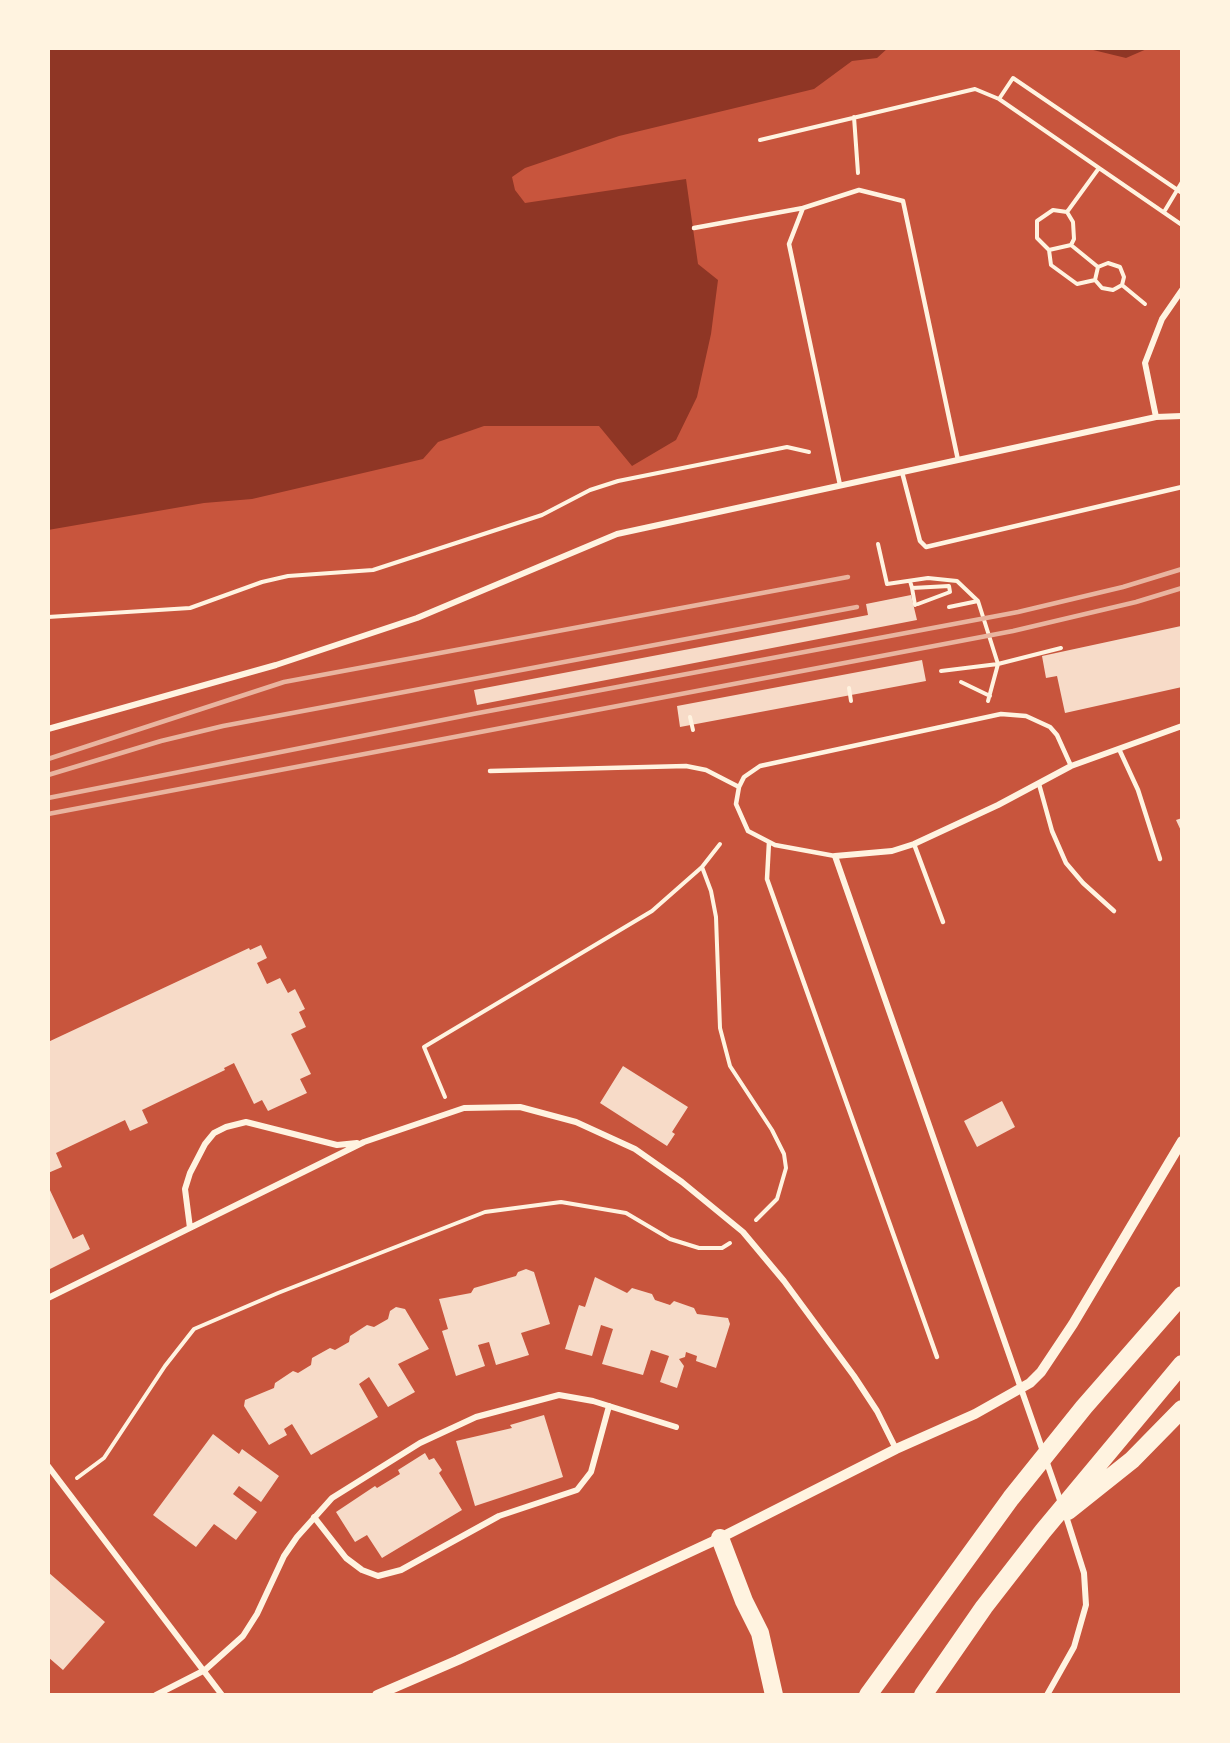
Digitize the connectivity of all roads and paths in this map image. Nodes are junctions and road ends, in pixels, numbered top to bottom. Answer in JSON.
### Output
{"nodes":[{"id":1,"x":999,"y":99,"type":"junction"},
{"id":2,"x":854,"y":117,"type":"junction"},
{"id":3,"x":760,"y":140,"type":"dead end"},
{"id":4,"x":1099,"y":168,"type":"junction"},
{"id":5,"x":1182,"y":182,"type":"edge"},
{"id":6,"x":860,"y":190,"type":"junction"},
{"id":7,"x":1180,"y":191,"type":"edge"},
{"id":8,"x":803,"y":208,"type":"junction"},
{"id":9,"x":1067,"y":212,"type":"junction"},
{"id":10,"x":1164,"y":212,"type":"junction"},
{"id":11,"x":1182,"y":225,"type":"edge"},
{"id":12,"x":694,"y":228,"type":"dead end"},
{"id":13,"x":1071,"y":245,"type":"junction"},
{"id":14,"x":1049,"y":250,"type":"junction"},
{"id":15,"x":1098,"y":267,"type":"junction"},
{"id":16,"x":1095,"y":280,"type":"junction"},
{"id":17,"x":1122,"y":285,"type":"junction"},
{"id":18,"x":1182,"y":290,"type":"edge"},
{"id":19,"x":1145,"y":304,"type":"dead end"},
{"id":20,"x":1182,"y":416,"type":"edge"},
{"id":21,"x":1156,"y":417,"type":"junction"},
{"id":22,"x":809,"y":452,"type":"dead end"},
{"id":23,"x":958,"y":460,"type":"junction"},
{"id":24,"x":902,"y":472,"type":"junction"},
{"id":25,"x":840,"y":485,"type":"junction"},
{"id":26,"x":1182,"y":487,"type":"edge"},
{"id":27,"x":878,"y":544,"type":"dead end"},
{"id":28,"x":910,"y":581,"type":"junction"},
{"id":29,"x":912,"y":588,"type":"junction"},
{"id":30,"x":978,"y":601,"type":"junction"},
{"id":31,"x":949,"y":607,"type":"dead end"},
{"id":32,"x":48,"y":617,"type":"edge"},
{"id":33,"x":1061,"y":648,"type":"dead end"},
{"id":34,"x":998,"y":664,"type":"junction"},
{"id":35,"x":941,"y":671,"type":"dead end"},
{"id":36,"x":961,"y":682,"type":"dead end"},
{"id":37,"x":849,"y":688,"type":"dead end"},
{"id":38,"x":990,"y":696,"type":"junction"},
{"id":39,"x":851,"y":701,"type":"dead end"},
{"id":40,"x":986,"y":704,"type":"dead end"},
{"id":41,"x":690,"y":717,"type":"dead end"},
{"id":42,"x":1182,"y":726,"type":"edge"},
{"id":43,"x":48,"y":729,"type":"edge"},
{"id":44,"x":693,"y":730,"type":"dead end"},
{"id":45,"x":1119,"y":748,"type":"junction"},
{"id":46,"x":1071,"y":766,"type":"junction"},
{"id":47,"x":490,"y":771,"type":"dead end"},
{"id":48,"x":1039,"y":784,"type":"junction"},
{"id":49,"x":739,"y":787,"type":"junction"},
{"id":50,"x":769,"y":842,"type":"junction"},
{"id":51,"x":720,"y":844,"type":"dead end"},
{"id":52,"x":914,"y":844,"type":"junction"},
{"id":53,"x":835,"y":856,"type":"junction"},
{"id":54,"x":1160,"y":859,"type":"dead end"},
{"id":55,"x":702,"y":867,"type":"junction"},
{"id":56,"x":1114,"y":911,"type":"dead end"},
{"id":57,"x":944,"y":922,"type":"dead end"},
{"id":58,"x":451,"y":1112,"type":"junction"},
{"id":59,"x":1182,"y":1141,"type":"edge"},
{"id":60,"x":364,"y":1142,"type":"junction"},
{"id":61,"x":190,"y":1228,"type":"junction"},
{"id":62,"x":743,"y":1232,"type":"junction"},
{"id":63,"x":1182,"y":1295,"type":"edge"},
{"id":64,"x":48,"y":1298,"type":"edge"},
{"id":65,"x":937,"y":1357,"type":"dead end"},
{"id":66,"x":1182,"y":1364,"type":"edge"},
{"id":67,"x":1022,"y":1388,"type":"junction"},
{"id":68,"x":609,"y":1406,"type":"junction"},
{"id":69,"x":1182,"y":1409,"type":"edge"},
{"id":70,"x":676,"y":1427,"type":"dead end"},
{"id":71,"x":896,"y":1449,"type":"junction"},
{"id":72,"x":48,"y":1466,"type":"edge"},
{"id":73,"x":64,"y":1487,"type":"junction"},
{"id":74,"x":314,"y":1517,"type":"junction"},
{"id":75,"x":1043,"y":1531,"type":"junction"},
{"id":76,"x":720,"y":1538,"type":"junction"},
{"id":77,"x":205,"y":1670,"type":"junction"},
{"id":78,"x":156,"y":1695,"type":"edge"},
{"id":79,"x":222,"y":1695,"type":"edge"},
{"id":80,"x":377,"y":1695,"type":"edge"},
{"id":81,"x":774,"y":1695,"type":"edge"},
{"id":82,"x":868,"y":1695,"type":"edge"},
{"id":83,"x":923,"y":1695,"type":"edge"},
{"id":84,"x":1047,"y":1695,"type":"edge"}],
"edges":[{"from":1,"to":2,"type":"path"},
{"from":1,"to":4,"type":"path"},
{"from":1,"to":7,"type":"path"},
{"from":2,"to":3,"type":"path"},
{"from":2,"to":6,"type":"path"},
{"from":4,"to":9,"type":"path"},
{"from":4,"to":10,"type":"path"},
{"from":5,"to":7,"type":"path"},
{"from":6,"to":8,"type":"lane"},
{"from":6,"to":23,"type":"lane"},
{"from":7,"to":10,"type":"path"},
{"from":8,"to":12,"type":"lane"},
{"from":8,"to":25,"type":"lane"},
{"from":9,"to":13,"type":"path"},
{"from":9,"to":14,"type":"path"},
{"from":10,"to":11,"type":"path"},
{"from":13,"to":14,"type":"path"},
{"from":13,"to":15,"type":"path"},
{"from":14,"to":16,"type":"path"},
{"from":15,"to":16,"type":"path"},
{"from":15,"to":17,"type":"path"},
{"from":16,"to":17,"type":"path"},
{"from":17,"to":19,"type":"path"},
{"from":18,"to":21,"type":"street"},
{"from":20,"to":21,"type":"street"},
{"from":21,"to":23,"type":"street"},
{"from":22,"to":32,"type":"path"},
{"from":23,"to":24,"type":"street"},
{"from":24,"to":25,"type":"street"},
{"from":24,"to":26,"type":"lane"},
{"from":25,"to":43,"type":"street"},
{"from":27,"to":28,"type":"path"},
{"from":28,"to":29,"type":"path"},
{"from":28,"to":30,"type":"path"},
{"from":29,"to":29,"type":"path"},
{"from":30,"to":31,"type":"path"},
{"from":30,"to":34,"type":"path"},
{"from":33,"to":34,"type":"path"},
{"from":34,"to":35,"type":"path"},
{"from":34,"to":38,"type":"path"},
{"from":36,"to":38,"type":"path"},
{"from":37,"to":39,"type":"path"},
{"from":38,"to":40,"type":"path"},
{"from":41,"to":44,"type":"path"},
{"from":42,"to":45,"type":"street"},
{"from":45,"to":46,"type":"street"},
{"from":45,"to":54,"type":"lane"},
{"from":46,"to":48,"type":"street"},
{"from":46,"to":49,"type":"lane"},
{"from":47,"to":49,"type":"lane"},
{"from":48,"to":52,"type":"street"},
{"from":48,"to":56,"type":"lane"},
{"from":49,"to":50,"type":"lane"},
{"from":50,"to":53,"type":"lane"},
{"from":50,"to":65,"type":"lane"},
{"from":51,"to":55,"type":"path"},
{"from":52,"to":53,"type":"street"},
{"from":52,"to":57,"type":"lane"},
{"from":53,"to":67,"type":"street"},
{"from":55,"to":58,"type":"path"},
{"from":55,"to":62,"type":"path"},
{"from":58,"to":60,"type":"street"},
{"from":58,"to":62,"type":"street"},
{"from":59,"to":67,"type":"street"},
{"from":60,"to":61,"type":"street"},
{"from":60,"to":61,"type":"street"},
{"from":61,"to":64,"type":"street"},
{"from":62,"to":71,"type":"street"},
{"from":62,"to":73,"type":"path"},
{"from":63,"to":82,"type":"highway"},
{"from":66,"to":75,"type":"highway"},
{"from":67,"to":71,"type":"street"},
{"from":67,"to":84,"type":"street"},
{"from":68,"to":70,"type":"street"},
{"from":68,"to":74,"type":"street"},
{"from":68,"to":74,"type":"street"},
{"from":69,"to":75,"type":"highway"},
{"from":71,"to":76,"type":"street"},
{"from":72,"to":73,"type":"street"},
{"from":73,"to":77,"type":"street"},
{"from":74,"to":77,"type":"street"},
{"from":75,"to":83,"type":"highway"},
{"from":76,"to":80,"type":"street"},
{"from":76,"to":81,"type":"highway"},
{"from":77,"to":78,"type":"street"},
{"from":77,"to":79,"type":"street"}]}
